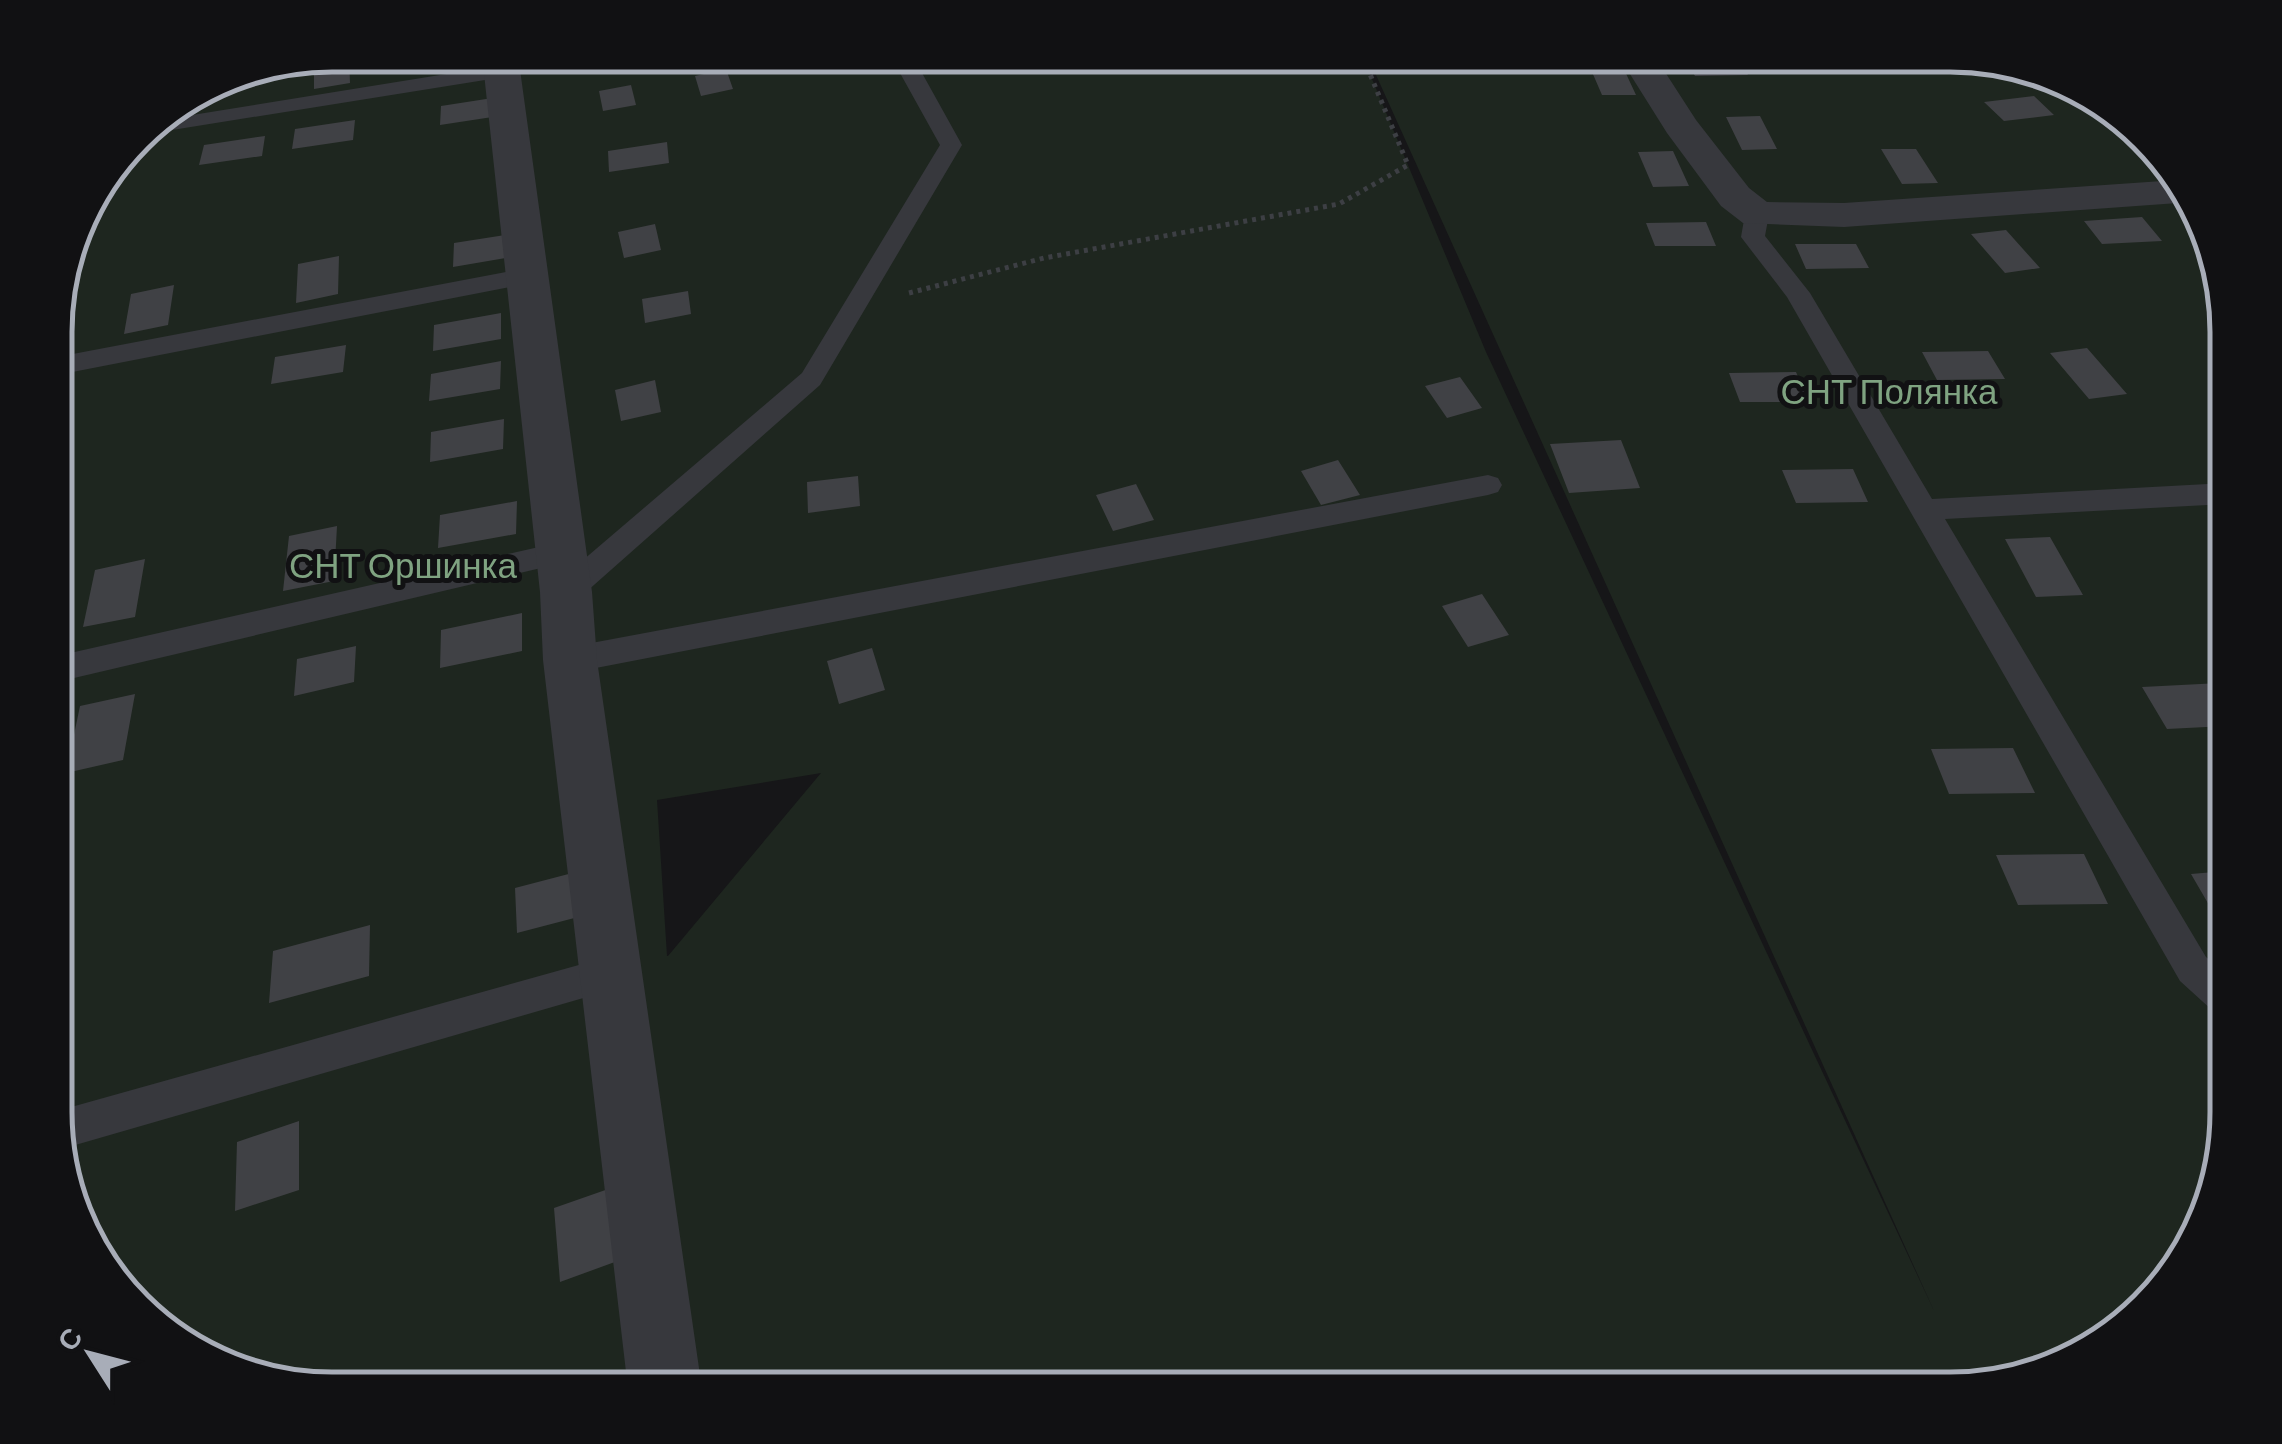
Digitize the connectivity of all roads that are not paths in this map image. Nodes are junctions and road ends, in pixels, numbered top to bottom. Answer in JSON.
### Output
{"nodes":[{"id":1,"x":452,"y":72,"type":"edge"},
{"id":2,"x":502,"y":72,"type":"edge"},
{"id":3,"x":910,"y":72,"type":"edge"},
{"id":4,"x":1647,"y":72,"type":"edge"},
{"id":5,"x":180,"y":123,"type":"edge"},
{"id":6,"x":2169,"y":192,"type":"edge"},
{"id":7,"x":1757,"y":214,"type":"junction"},
{"id":8,"x":527,"y":276,"type":"junction"},
{"id":9,"x":72,"y":363,"type":"edge"},
{"id":10,"x":1488,"y":485,"type":"dead end"},
{"id":11,"x":2209,"y":494,"type":"edge"},
{"id":12,"x":1922,"y":510,"type":"junction"},
{"id":13,"x":564,"y":572,"type":"junction"},
{"id":14,"x":570,"y":660,"type":"junction"},
{"id":15,"x":72,"y":666,"type":"edge"},
{"id":16,"x":611,"y":973,"type":"junction"},
{"id":17,"x":2209,"y":984,"type":"edge"},
{"id":18,"x":73,"y":1125,"type":"edge"},
{"id":19,"x":663,"y":1372,"type":"edge"}],
"edges":[{"from":1,"to":5,"type":"lane"},
{"from":2,"to":8,"type":"street"},
{"from":3,"to":13,"type":"lane"},
{"from":4,"to":7,"type":"street"},
{"from":6,"to":7,"type":"street"},
{"from":7,"to":12,"type":"lane"},
{"from":8,"to":9,"type":"lane"},
{"from":8,"to":13,"type":"street"},
{"from":10,"to":14,"type":"lane"},
{"from":11,"to":12,"type":"lane"},
{"from":12,"to":17,"type":"lane"},
{"from":13,"to":14,"type":"street"},
{"from":13,"to":15,"type":"lane"},
{"from":14,"to":16,"type":"street"},
{"from":16,"to":18,"type":"lane"},
{"from":16,"to":19,"type":"street"}]}
